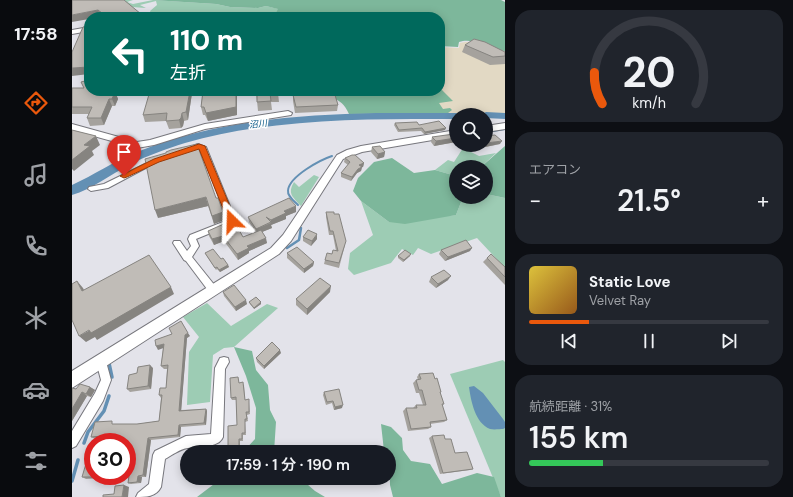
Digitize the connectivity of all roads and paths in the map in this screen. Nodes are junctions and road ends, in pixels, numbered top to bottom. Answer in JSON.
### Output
{"nodes":[{"id":1,"x":84,"y":30,"type":"edge"},
{"id":2,"x":72,"y":32,"type":"edge"},
{"id":3,"x":288,"y":113,"type":"dead end"},
{"id":4,"x":72,"y":126,"type":"edge"},
{"id":5,"x":505,"y":126,"type":"edge"},
{"id":6,"x":493,"y":128,"type":"edge"},
{"id":7,"x":449,"y":134,"type":"edge"},
{"id":8,"x":177,"y":153,"type":"edge"},
{"id":9,"x":163,"y":158,"type":"edge"},
{"id":10,"x":92,"y":190,"type":"dead end"},
{"id":11,"x":177,"y":243,"type":"dead end"},
{"id":12,"x":187,"y":258,"type":"junction"},
{"id":13,"x":213,"y":290,"type":"junction"},
{"id":14,"x":101,"y":361,"type":"junction"},
{"id":15,"x":224,"y":362,"type":"dead end"},
{"id":16,"x":72,"y":380,"type":"edge"},
{"id":17,"x":72,"y":442,"type":"edge"},
{"id":18,"x":142,"y":497,"type":"edge"}],
"edges":[{"from":1,"to":2,"type":"street"},
{"from":3,"to":4,"type":"street"},
{"from":5,"to":6,"type":"street"},
{"from":7,"to":13,"type":"street"},
{"from":8,"to":12,"type":"street"},
{"from":9,"to":10,"type":"street"},
{"from":11,"to":12,"type":"street"},
{"from":12,"to":13,"type":"street"},
{"from":13,"to":14,"type":"street"},
{"from":14,"to":16,"type":"street"},
{"from":14,"to":17,"type":"street"},
{"from":15,"to":18,"type":"street"}]}
